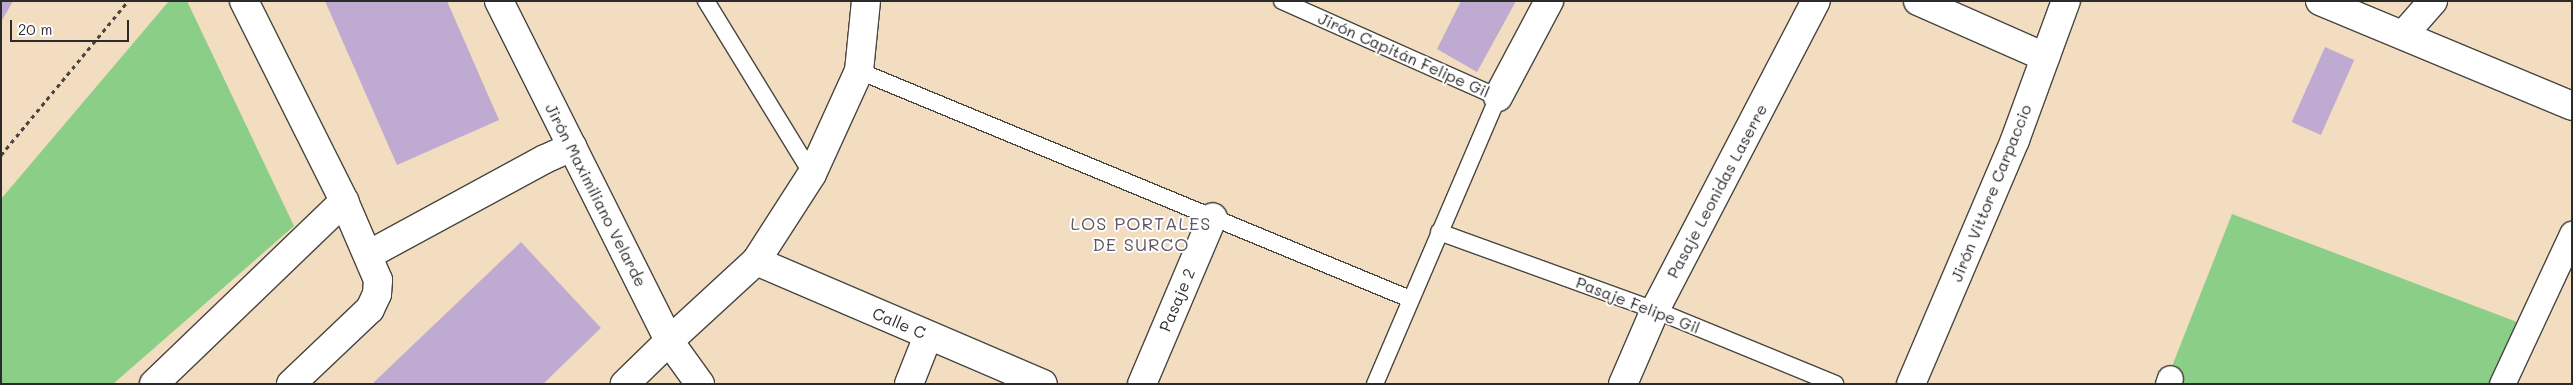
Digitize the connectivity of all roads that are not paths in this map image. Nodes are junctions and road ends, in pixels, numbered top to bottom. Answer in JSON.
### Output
{"nodes":[{"id":1,"x":244,"y":1,"type":"edge"},
{"id":2,"x":499,"y":1,"type":"edge"},
{"id":3,"x":706,"y":1,"type":"edge"},
{"id":4,"x":866,"y":1,"type":"edge"},
{"id":5,"x":1282,"y":1,"type":"edge"},
{"id":6,"x":1549,"y":1,"type":"edge"},
{"id":7,"x":1816,"y":1,"type":"edge"},
{"id":8,"x":1918,"y":1,"type":"edge"},
{"id":9,"x":2066,"y":1,"type":"edge"},
{"id":10,"x":2320,"y":1,"type":"edge"},
{"id":11,"x":2433,"y":1,"type":"edge"},
{"id":12,"x":2404,"y":34,"type":"junction"},
{"id":13,"x":2045,"y":57,"type":"junction"},
{"id":14,"x":859,"y":71,"type":"junction"},
{"id":15,"x":1498,"y":97,"type":"junction"},
{"id":16,"x":2572,"y":106,"type":"edge"},
{"id":17,"x":572,"y":147,"type":"junction"},
{"id":18,"x":812,"y":174,"type":"junction"},
{"id":19,"x":344,"y":200,"type":"junction"},
{"id":20,"x":1213,"y":217,"type":"junction"},
{"id":21,"x":1439,"y":232,"type":"junction"},
{"id":22,"x":2572,"y":234,"type":"edge"},
{"id":23,"x":368,"y":255,"type":"junction"},
{"id":24,"x":756,"y":262,"type":"junction"},
{"id":25,"x":1410,"y":299,"type":"junction"},
{"id":26,"x":1655,"y":310,"type":"junction"},
{"id":27,"x":928,"y":336,"type":"junction"},
{"id":28,"x":669,"y":341,"type":"junction"},
{"id":29,"x":154,"y":384,"type":"edge"},
{"id":30,"x":291,"y":384,"type":"edge"},
{"id":31,"x":625,"y":384,"type":"edge"},
{"id":32,"x":700,"y":384,"type":"edge"},
{"id":33,"x":909,"y":384,"type":"edge"},
{"id":34,"x":1044,"y":384,"type":"edge"},
{"id":35,"x":1142,"y":384,"type":"edge"},
{"id":36,"x":1375,"y":384,"type":"edge"},
{"id":37,"x":1623,"y":384,"type":"edge"},
{"id":38,"x":1835,"y":384,"type":"edge"},
{"id":39,"x":1911,"y":384,"type":"edge"},
{"id":40,"x":2502,"y":384,"type":"edge"}],
"edges":[{"from":1,"to":19,"type":"street"},
{"from":2,"to":17,"type":"street","name":"Jirón Maximiliano Velarde"},
{"from":3,"to":18,"type":"lane"},
{"from":4,"to":14,"type":"street"},
{"from":5,"to":15,"type":"lane","name":"Jirón Capitán Felipe Gil"},
{"from":6,"to":15,"type":"street"},
{"from":7,"to":26,"type":"street","name":"Pasaje Leonidas Laserre"},
{"from":8,"to":13,"type":"street"},
{"from":9,"to":13,"type":"street","name":"Jirón Vittore Carpaccio"},
{"from":10,"to":12,"type":"street"},
{"from":11,"to":12,"type":"street"},
{"from":12,"to":16,"type":"street"},
{"from":13,"to":39,"type":"street","name":"Jirón Vittore Carpaccio"},
{"from":14,"to":18,"type":"street"},
{"from":14,"to":20,"type":"lane"},
{"from":15,"to":21,"type":"lane"},
{"from":17,"to":23,"type":"street"},
{"from":17,"to":28,"type":"street","name":"Jirón Maximiliano Velarde"},
{"from":18,"to":24,"type":"street"},
{"from":19,"to":23,"type":"street"},
{"from":19,"to":29,"type":"street"},
{"from":20,"to":25,"type":"lane"},
{"from":20,"to":35,"type":"street","name":"Pasaje 2"},
{"from":21,"to":25,"type":"lane"},
{"from":21,"to":26,"type":"lane","name":"Pasaje Felipe Gil"},
{"from":22,"to":40,"type":"street"},
{"from":23,"to":30,"type":"street"},
{"from":24,"to":27,"type":"street","name":"Calle C"},
{"from":24,"to":28,"type":"street"},
{"from":25,"to":36,"type":"lane"},
{"from":26,"to":37,"type":"street","name":"Pasaje Leonidas Laserre"},
{"from":26,"to":38,"type":"lane","name":"Pasaje Felipe Gil"},
{"from":27,"to":33,"type":"street"},
{"from":27,"to":34,"type":"street","name":"Calle C"},
{"from":28,"to":31,"type":"street"},
{"from":28,"to":32,"type":"street","name":"Jirón Maximiliano Velarde"}]}
